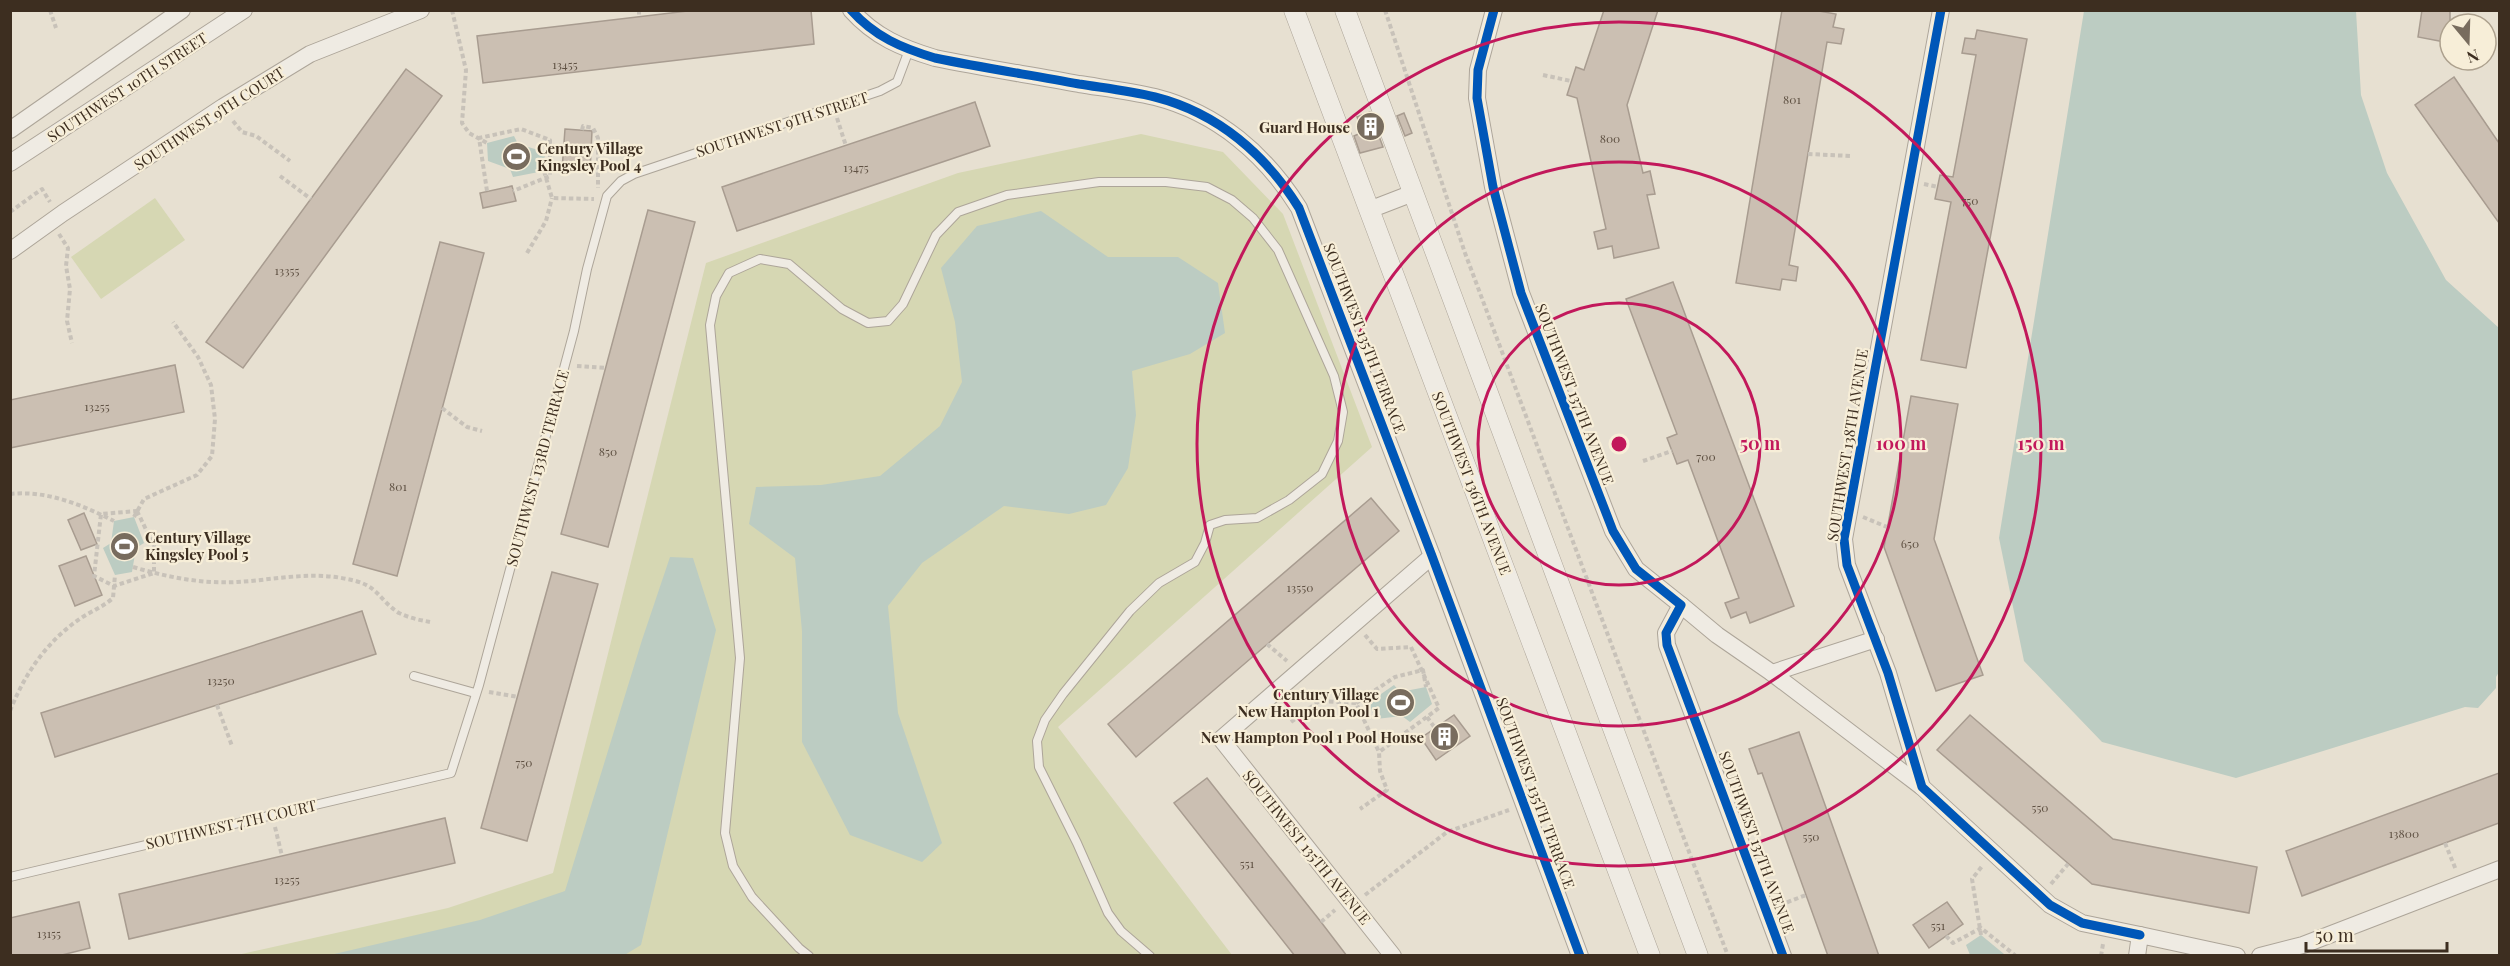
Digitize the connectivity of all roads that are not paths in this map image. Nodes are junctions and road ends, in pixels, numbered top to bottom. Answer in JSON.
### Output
{"nodes":[{"id":1,"x":182,"y":10,"type":"edge"},
{"id":2,"x":244,"y":10,"type":"edge"},
{"id":3,"x":421,"y":10,"type":"edge"},
{"id":4,"x":851,"y":10,"type":"edge"},
{"id":5,"x":1294,"y":10,"type":"edge"},
{"id":6,"x":1345,"y":10,"type":"edge"},
{"id":7,"x":1494,"y":10,"type":"edge"},
{"id":8,"x":1941,"y":10,"type":"edge"},
{"id":9,"x":909,"y":50,"type":"junction"},
{"id":10,"x":10,"y":130,"type":"edge"},
{"id":11,"x":10,"y":163,"type":"edge"},
{"id":12,"x":634,"y":174,"type":"joint"},
{"id":13,"x":1413,"y":193,"type":"junction"},
{"id":14,"x":1369,"y":210,"type":"junction"},
{"id":15,"x":10,"y":251,"type":"edge"},
{"id":16,"x":1432,"y":556,"type":"junction"},
{"id":17,"x":1681,"y":606,"type":"junction"},
{"id":18,"x":1876,"y":639,"type":"junction"},
{"id":19,"x":1772,"y":674,"type":"junction"},
{"id":20,"x":414,"y":676,"type":"dead end"},
{"id":21,"x":476,"y":692,"type":"junction"},
{"id":22,"x":451,"y":773,"type":"joint"},
{"id":23,"x":1922,"y":787,"type":"junction"},
{"id":24,"x":2499,"y":869,"type":"edge"},
{"id":25,"x":10,"y":876,"type":"edge"},
{"id":26,"x":2140,"y":935,"type":"junction"},
{"id":27,"x":809,"y":956,"type":"edge"},
{"id":28,"x":1150,"y":956,"type":"edge"},
{"id":29,"x":1393,"y":956,"type":"edge"},
{"id":30,"x":1580,"y":956,"type":"edge"},
{"id":31,"x":1650,"y":956,"type":"edge"},
{"id":32,"x":1698,"y":956,"type":"edge"},
{"id":33,"x":1783,"y":956,"type":"edge"},
{"id":34,"x":2137,"y":956,"type":"edge"},
{"id":35,"x":2237,"y":956,"type":"edge"},
{"id":36,"x":2260,"y":956,"type":"edge"}],
"edges":[{"from":1,"to":10,"type":"street","name":"SOUTHWEST 10TH STREET"},
{"from":2,"to":11,"type":"street","name":"SOUTHWEST 10TH STREET"},
{"from":3,"to":15,"type":"street","name":"SOUTHWEST 9TH COURT"},
{"from":4,"to":9,"type":"street","name":"SOUTHWEST 135TH TERRACE"},
{"from":5,"to":14,"type":"street","name":"SOUTHWEST 136TH AVENUE"},
{"from":6,"to":13,"type":"street"},
{"from":7,"to":17,"type":"street","name":"SOUTHWEST 137TH AVENUE"},
{"from":8,"to":18,"type":"street","name":"SOUTHWEST 138TH AVENUE"},
{"from":9,"to":12,"type":"lane","name":"SOUTHWEST 9TH STREET"},
{"from":9,"to":16,"type":"street","name":"SOUTHWEST 135TH TERRACE"},
{"from":12,"to":21,"type":"lane","name":"SOUTHWEST 133RD TERRACE"},
{"from":13,"to":14,"type":"street"},
{"from":13,"to":32,"type":"street"},
{"from":14,"to":31,"type":"street","name":"SOUTHWEST 136TH AVENUE"},
{"from":16,"to":29,"type":"street","name":"SOUTHWEST 135TH AVENUE"},
{"from":16,"to":30,"type":"street","name":"SOUTHWEST 135TH TERRACE"},
{"from":17,"to":19,"type":"street"},
{"from":17,"to":33,"type":"street","name":"SOUTHWEST 137TH AVENUE"},
{"from":18,"to":19,"type":"street"},
{"from":18,"to":23,"type":"street","name":"SOUTHWEST 138TH AVENUE"},
{"from":19,"to":23,"type":"street"},
{"from":20,"to":21,"type":"lane"},
{"from":21,"to":22,"type":"lane","name":"SOUTHWEST 133RD TERRACE"},
{"from":22,"to":25,"type":"lane","name":"SOUTHWEST 7TH COURT"},
{"from":23,"to":26,"type":"street","name":"SOUTHWEST 138TH AVENUE"},
{"from":24,"to":36,"type":"street"},
{"from":26,"to":34,"type":"street"},
{"from":26,"to":35,"type":"street","name":"SOUTHWEST 138TH AVENUE"},
{"from":27,"to":28,"type":"lane"}]}
